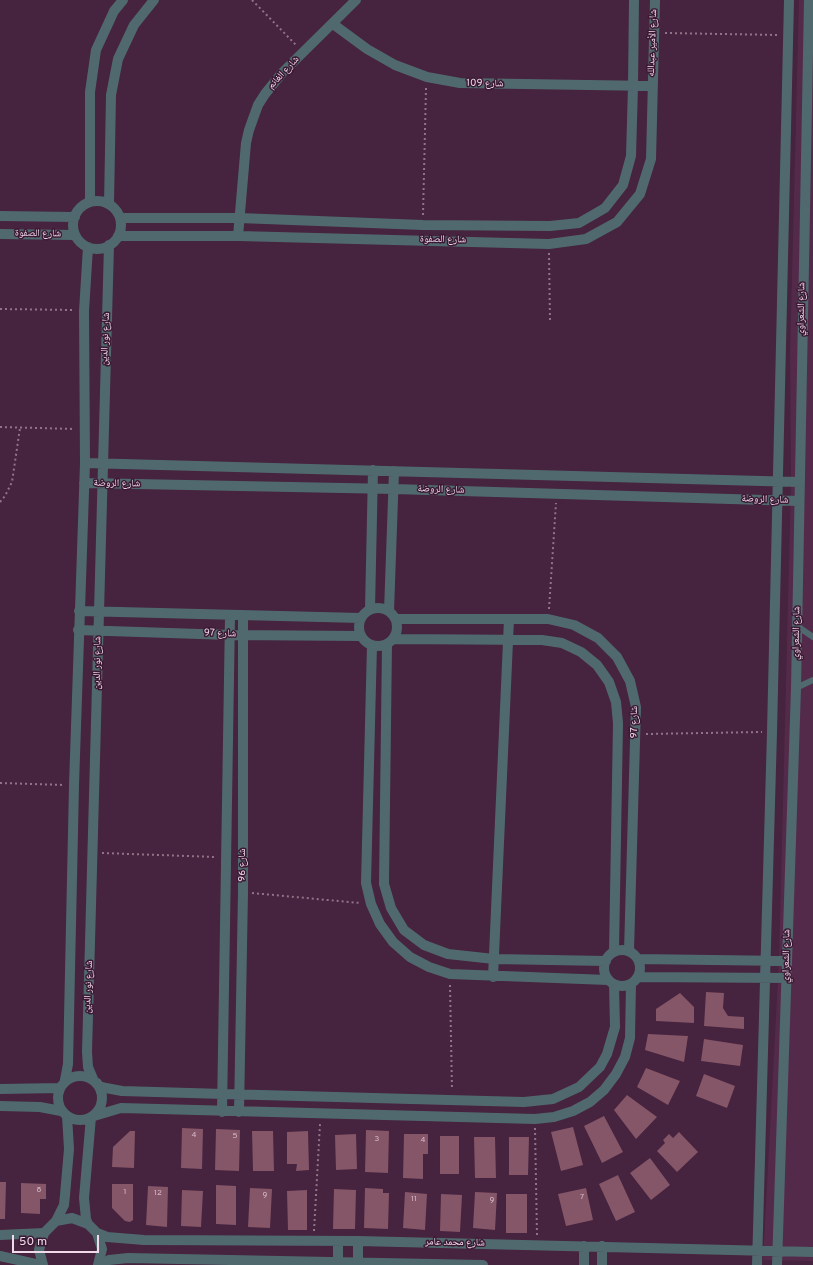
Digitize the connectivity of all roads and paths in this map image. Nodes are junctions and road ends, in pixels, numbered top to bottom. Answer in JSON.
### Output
{"nodes":[{"id":1,"x":123,"y":0,"type":"edge"},
{"id":2,"x":154,"y":0,"type":"edge"},
{"id":3,"x":252,"y":0,"type":"edge"},
{"id":4,"x":356,"y":0,"type":"edge"},
{"id":5,"x":634,"y":0,"type":"edge"},
{"id":6,"x":654,"y":0,"type":"edge"},
{"id":7,"x":789,"y":0,"type":"edge"},
{"id":8,"x":809,"y":0,"type":"edge"},
{"id":9,"x":333,"y":24,"type":"junction"},
{"id":10,"x":654,"y":33,"type":"junction"},
{"id":11,"x":788,"y":35,"type":"junction"},
{"id":12,"x":303,"y":53,"type":"junction"},
{"id":13,"x":427,"y":77,"type":"junction"},
{"id":14,"x":633,"y":86,"type":"junction"},
{"id":15,"x":652,"y":86,"type":"junction"},
{"id":16,"x":90,"y":202,"type":"junction"},
{"id":17,"x":109,"y":204,"type":"junction"},
{"id":18,"x":0,"y":216,"type":"edge"},
{"id":19,"x":74,"y":217,"type":"junction"},
{"id":20,"x":120,"y":218,"type":"junction"},
{"id":21,"x":239,"y":218,"type":"junction"},
{"id":22,"x":423,"y":225,"type":"junction"},
{"id":23,"x":0,"y":234,"type":"edge"},
{"id":24,"x":75,"y":234,"type":"junction"},
{"id":25,"x":118,"y":236,"type":"junction"},
{"id":26,"x":238,"y":236,"type":"junction"},
{"id":27,"x":549,"y":244,"type":"junction"},
{"id":28,"x":109,"y":245,"type":"junction"},
{"id":29,"x":88,"y":247,"type":"junction"},
{"id":30,"x":0,"y":309,"type":"edge"},
{"id":31,"x":84,"y":311,"type":"junction"},
{"id":32,"x":550,"y":321,"type":"dead end"},
{"id":33,"x":0,"y":427,"type":"edge"},
{"id":34,"x":20,"y":427,"type":"junction"},
{"id":35,"x":85,"y":429,"type":"junction"},
{"id":36,"x":85,"y":463,"type":"junction"},
{"id":37,"x":103,"y":464,"type":"junction"},
{"id":38,"x":373,"y":470,"type":"junction"},
{"id":39,"x":394,"y":470,"type":"junction"},
{"id":40,"x":777,"y":482,"type":"junction"},
{"id":41,"x":799,"y":482,"type":"junction"},
{"id":42,"x":84,"y":483,"type":"junction"},
{"id":43,"x":102,"y":483,"type":"junction"},
{"id":44,"x":372,"y":489,"type":"junction"},
{"id":45,"x":394,"y":489,"type":"junction"},
{"id":46,"x":557,"y":494,"type":"junction"},
{"id":47,"x":776,"y":501,"type":"junction"},
{"id":48,"x":798,"y":501,"type":"junction"},
{"id":49,"x":0,"y":502,"type":"edge"},
{"id":50,"x":370,"y":609,"type":"junction"},
{"id":51,"x":79,"y":611,"type":"junction"},
{"id":52,"x":99,"y":612,"type":"junction"},
{"id":53,"x":392,"y":615,"type":"junction"},
{"id":54,"x":230,"y":616,"type":"junction"},
{"id":55,"x":244,"y":617,"type":"junction"},
{"id":56,"x":361,"y":618,"type":"junction"},
{"id":57,"x":509,"y":619,"type":"junction"},
{"id":58,"x":548,"y":619,"type":"junction"},
{"id":59,"x":797,"y":626,"type":"junction"},
{"id":60,"x":78,"y":630,"type":"junction"},
{"id":61,"x":99,"y":631,"type":"junction"},
{"id":62,"x":230,"y":635,"type":"junction"},
{"id":63,"x":243,"y":635,"type":"junction"},
{"id":64,"x":362,"y":636,"type":"junction"},
{"id":65,"x":813,"y":637,"type":"edge"},
{"id":66,"x":509,"y":639,"type":"junction"},
{"id":67,"x":390,"y":642,"type":"junction"},
{"id":68,"x":372,"y":645,"type":"junction"},
{"id":69,"x":813,"y":680,"type":"edge"},
{"id":70,"x":796,"y":688,"type":"junction"},
{"id":71,"x":772,"y":732,"type":"junction"},
{"id":72,"x":635,"y":734,"type":"junction"},
{"id":73,"x":0,"y":783,"type":"edge"},
{"id":74,"x":74,"y":785,"type":"junction"},
{"id":75,"x":93,"y":853,"type":"junction"},
{"id":76,"x":226,"y":857,"type":"junction"},
{"id":77,"x":243,"y":892,"type":"junction"},
{"id":78,"x":371,"y":904,"type":"junction"},
{"id":79,"x":629,"y":951,"type":"junction"},
{"id":80,"x":614,"y":952,"type":"junction"},
{"id":81,"x":494,"y":959,"type":"junction"},
{"id":82,"x":638,"y":959,"type":"junction"},
{"id":83,"x":765,"y":960,"type":"junction"},
{"id":84,"x":787,"y":960,"type":"junction"},
{"id":85,"x":606,"y":961,"type":"junction"},
{"id":86,"x":450,"y":974,"type":"junction"},
{"id":87,"x":493,"y":977,"type":"junction"},
{"id":88,"x":764,"y":977,"type":"junction"},
{"id":89,"x":787,"y":978,"type":"junction"},
{"id":90,"x":634,"y":981,"type":"junction"},
{"id":91,"x":611,"y":982,"type":"junction"},
{"id":92,"x":95,"y":1081,"type":"junction"},
{"id":93,"x":62,"y":1084,"type":"junction"},
{"id":94,"x":0,"y":1089,"type":"edge"},
{"id":95,"x":223,"y":1094,"type":"junction"},
{"id":96,"x":240,"y":1095,"type":"junction"},
{"id":97,"x":453,"y":1100,"type":"junction"},
{"id":98,"x":0,"y":1106,"type":"edge"},
{"id":99,"x":222,"y":1112,"type":"junction"},
{"id":100,"x":239,"y":1112,"type":"junction"},
{"id":101,"x":64,"y":1113,"type":"junction"},
{"id":102,"x":321,"y":1115,"type":"junction"},
{"id":103,"x":93,"y":1116,"type":"junction"},
{"id":104,"x":535,"y":1119,"type":"junction"},
{"id":105,"x":56,"y":1221,"type":"junction"},
{"id":106,"x":88,"y":1224,"type":"junction"},
{"id":107,"x":44,"y":1233,"type":"junction"},
{"id":108,"x":97,"y":1233,"type":"junction"},
{"id":109,"x":0,"y":1236,"type":"edge"},
{"id":110,"x":313,"y":1240,"type":"junction"},
{"id":111,"x":338,"y":1241,"type":"junction"},
{"id":112,"x":358,"y":1241,"type":"junction"},
{"id":113,"x":537,"y":1245,"type":"junction"},
{"id":114,"x":584,"y":1246,"type":"junction"},
{"id":115,"x":602,"y":1246,"type":"junction"},
{"id":116,"x":757,"y":1250,"type":"junction"},
{"id":117,"x":778,"y":1251,"type":"junction"},
{"id":118,"x":813,"y":1252,"type":"edge"},
{"id":119,"x":0,"y":1256,"type":"edge"},
{"id":120,"x":338,"y":1263,"type":"edge"},
{"id":121,"x":358,"y":1263,"type":"edge"},
{"id":122,"x":40,"y":1265,"type":"edge"},
{"id":123,"x":43,"y":1265,"type":"edge"},
{"id":124,"x":99,"y":1265,"type":"edge"},
{"id":125,"x":483,"y":1265,"type":"edge"},
{"id":126,"x":584,"y":1265,"type":"edge"},
{"id":127,"x":602,"y":1265,"type":"edge"},
{"id":128,"x":757,"y":1265,"type":"edge"},
{"id":129,"x":777,"y":1265,"type":"edge"}],
"edges":[{"from":1,"to":16,"type":"street"},
{"from":2,"to":17,"type":"street"},
{"from":3,"to":12,"type":"path"},
{"from":4,"to":9,"type":"street","name":"شارع الغانم"},
{"from":5,"to":14,"type":"street","name":"شارع الأمير عبدالله"},
{"from":6,"to":10,"type":"street","name":"شارع الأمير عبدالله"},
{"from":7,"to":11,"type":"street","name":"شارع الشعراوي"},
{"from":8,"to":41,"type":"street","name":"شارع الشعراوي"},
{"from":9,"to":12,"type":"street","name":"شارع الغانم"},
{"from":9,"to":13,"type":"street","name":"شارع 109"},
{"from":10,"to":11,"type":"path"},
{"from":10,"to":15,"type":"street","name":"شارع الأمير عبدالله"},
{"from":11,"to":40,"type":"street","name":"شارع الشعراوي"},
{"from":12,"to":21,"type":"street","name":"شارع الغانم"},
{"from":13,"to":14,"type":"street","name":"شارع 109"},
{"from":13,"to":22,"type":"path"},
{"from":14,"to":15,"type":"street","name":"شارع 109"},
{"from":14,"to":22,"type":"street","name":"شارع الصفوة"},
{"from":15,"to":27,"type":"street","name":"شارع الصفوة"},
{"from":16,"to":17,"type":"street"},
{"from":16,"to":19,"type":"street"},
{"from":17,"to":20,"type":"street"},
{"from":18,"to":19,"type":"street","name":"شارع الصفوة"},
{"from":19,"to":24,"type":"street"},
{"from":20,"to":21,"type":"street","name":"شارع الصفوة"},
{"from":20,"to":25,"type":"street"},
{"from":21,"to":22,"type":"street","name":"شارع الصفوة"},
{"from":21,"to":26,"type":"street","name":"شارع الغانم"},
{"from":23,"to":24,"type":"street","name":"شارع الصفوة"},
{"from":24,"to":29,"type":"street"},
{"from":25,"to":26,"type":"street","name":"شارع الصفوة"},
{"from":25,"to":28,"type":"street"},
{"from":26,"to":27,"type":"street","name":"شارع الصفوة"},
{"from":27,"to":32,"type":"path"},
{"from":28,"to":29,"type":"street"},
{"from":28,"to":37,"type":"street","name":"شارع نور الدين"},
{"from":29,"to":31,"type":"street","name":"شارع نور الدين"},
{"from":30,"to":31,"type":"path"},
{"from":31,"to":35,"type":"street","name":"شارع نور الدين"},
{"from":33,"to":34,"type":"path"},
{"from":34,"to":35,"type":"path"},
{"from":34,"to":49,"type":"path"},
{"from":35,"to":36,"type":"street","name":"شارع نور الدين"},
{"from":36,"to":37,"type":"street","name":"شارع الروضة"},
{"from":36,"to":42,"type":"street","name":"شارع نور الدين"},
{"from":37,"to":38,"type":"street","name":"شارع الروضة"},
{"from":37,"to":43,"type":"street","name":"شارع نور الدين"},
{"from":38,"to":39,"type":"street","name":"شارع الروضة"},
{"from":38,"to":44,"type":"street"},
{"from":39,"to":40,"type":"street","name":"شارع الروضة"},
{"from":39,"to":45,"type":"street"},
{"from":40,"to":41,"type":"street","name":"شارع الروضة"},
{"from":40,"to":47,"type":"street","name":"شارع الشعراوي"},
{"from":41,"to":48,"type":"street","name":"شارع الشعراوي"},
{"from":42,"to":43,"type":"street","name":"شارع الروضة"},
{"from":42,"to":51,"type":"street","name":"شارع نور الدين"},
{"from":43,"to":44,"type":"street","name":"شارع الروضة"},
{"from":43,"to":52,"type":"street","name":"شارع نور الدين"},
{"from":44,"to":45,"type":"street","name":"شارع الروضة"},
{"from":44,"to":50,"type":"street"},
{"from":45,"to":46,"type":"street","name":"شارع الروضة"},
{"from":45,"to":53,"type":"street"},
{"from":46,"to":47,"type":"street","name":"شارع الروضة"},
{"from":46,"to":58,"type":"path"},
{"from":47,"to":48,"type":"street","name":"شارع الروضة"},
{"from":47,"to":71,"type":"street","name":"شارع الشعراوي"},
{"from":48,"to":59,"type":"street","name":"شارع الشعراوي"},
{"from":50,"to":53,"type":"street"},
{"from":50,"to":56,"type":"street"},
{"from":51,"to":52,"type":"street","name":"شارع 97"},
{"from":51,"to":60,"type":"street","name":"شارع نور الدين"},
{"from":52,"to":54,"type":"street","name":"شارع 97"},
{"from":52,"to":61,"type":"street","name":"شارع نور الدين"},
{"from":53,"to":57,"type":"street","name":"شارع 97"},
{"from":53,"to":67,"type":"street"},
{"from":54,"to":55,"type":"street","name":"شارع 97"},
{"from":54,"to":62,"type":"street","name":"شارع 96"},
{"from":55,"to":56,"type":"street","name":"شارع 97"},
{"from":55,"to":63,"type":"street","name":"شارع 96"},
{"from":56,"to":64,"type":"street"},
{"from":57,"to":58,"type":"street","name":"شارع 97"},
{"from":57,"to":66,"type":"street"},
{"from":58,"to":72,"type":"street","name":"شارع 97"},
{"from":59,"to":65,"type":"lane"},
{"from":59,"to":70,"type":"street","name":"شارع الشعراوي"},
{"from":60,"to":61,"type":"street","name":"شارع 97"},
{"from":60,"to":74,"type":"street","name":"شارع نور الدين"},
{"from":61,"to":62,"type":"street","name":"شارع 97"},
{"from":61,"to":75,"type":"street","name":"شارع نور الدين"},
{"from":62,"to":63,"type":"street","name":"شارع 97"},
{"from":62,"to":76,"type":"street","name":"شارع 96"},
{"from":63,"to":64,"type":"street","name":"شارع 97"},
{"from":63,"to":77,"type":"street","name":"شارع 96"},
{"from":64,"to":68,"type":"street"},
{"from":66,"to":67,"type":"street","name":"شارع 97"},
{"from":66,"to":80,"type":"street","name":"شارع 97"},
{"from":66,"to":81,"type":"street"},
{"from":67,"to":68,"type":"street"},
{"from":67,"to":81,"type":"street"},
{"from":68,"to":78,"type":"street"},
{"from":69,"to":70,"type":"lane"},
{"from":70,"to":84,"type":"street","name":"شارع الشعراوي"},
{"from":71,"to":72,"type":"path"},
{"from":71,"to":83,"type":"street","name":"شارع الشعراوي"},
{"from":72,"to":79,"type":"street","name":"شارع 97"},
{"from":73,"to":74,"type":"path"},
{"from":74,"to":93,"type":"street","name":"شارع نور الدين"},
{"from":75,"to":76,"type":"path"},
{"from":75,"to":92,"type":"street","name":"شارع نور الدين"},
{"from":76,"to":95,"type":"street","name":"شارع 96"},
{"from":77,"to":78,"type":"path"},
{"from":77,"to":96,"type":"street","name":"شارع 96"},
{"from":78,"to":86,"type":"street"},
{"from":79,"to":80,"type":"street"},
{"from":79,"to":82,"type":"street"},
{"from":80,"to":85,"type":"street"},
{"from":81,"to":85,"type":"street"},
{"from":81,"to":87,"type":"street"},
{"from":82,"to":83,"type":"street"},
{"from":82,"to":90,"type":"street"},
{"from":83,"to":84,"type":"street"},
{"from":83,"to":88,"type":"street","name":"شارع الشعراوي"},
{"from":84,"to":89,"type":"street","name":"شارع الشعراوي"},
{"from":85,"to":91,"type":"street"},
{"from":86,"to":87,"type":"street"},
{"from":86,"to":97,"type":"path"},
{"from":87,"to":91,"type":"street"},
{"from":88,"to":89,"type":"street"},
{"from":88,"to":90,"type":"street"},
{"from":88,"to":116,"type":"street","name":"شارع الشعراوي"},
{"from":89,"to":117,"type":"street","name":"شارع الشعراوي"},
{"from":90,"to":91,"type":"street"},
{"from":90,"to":104,"type":"street"},
{"from":91,"to":97,"type":"street"},
{"from":92,"to":93,"type":"street"},
{"from":92,"to":95,"type":"street"},
{"from":92,"to":103,"type":"street"},
{"from":93,"to":94,"type":"street"},
{"from":93,"to":101,"type":"street"},
{"from":95,"to":96,"type":"street"},
{"from":95,"to":99,"type":"street","name":"شارع 96"},
{"from":96,"to":97,"type":"street"},
{"from":96,"to":100,"type":"street","name":"شارع 96"},
{"from":98,"to":101,"type":"street"},
{"from":99,"to":100,"type":"street"},
{"from":99,"to":103,"type":"street"},
{"from":100,"to":102,"type":"street"},
{"from":101,"to":103,"type":"street"},
{"from":101,"to":105,"type":"street"},
{"from":102,"to":104,"type":"street"},
{"from":102,"to":110,"type":"path"},
{"from":103,"to":106,"type":"street"},
{"from":104,"to":113,"type":"path"},
{"from":105,"to":106,"type":"street"},
{"from":105,"to":107,"type":"street"},
{"from":106,"to":108,"type":"street"},
{"from":107,"to":109,"type":"street"},
{"from":107,"to":123,"type":"street"},
{"from":108,"to":110,"type":"street","name":"شارع محمد عامر"},
{"from":108,"to":124,"type":"street"},
{"from":110,"to":111,"type":"street","name":"شارع محمد عامر"},
{"from":111,"to":112,"type":"street","name":"شارع محمد عامر"},
{"from":111,"to":120,"type":"street"},
{"from":112,"to":113,"type":"street","name":"شارع محمد عامر"},
{"from":112,"to":121,"type":"street"},
{"from":113,"to":114,"type":"street","name":"شارع محمد عامر"},
{"from":114,"to":115,"type":"street","name":"شارع محمد عامر"},
{"from":114,"to":126,"type":"street"},
{"from":115,"to":116,"type":"street","name":"شارع محمد عامر"},
{"from":115,"to":127,"type":"street"},
{"from":116,"to":117,"type":"street","name":"شارع محمد عامر"},
{"from":116,"to":128,"type":"street","name":"شارع الشعراوي"},
{"from":117,"to":118,"type":"street","name":"شارع محمد عامر"},
{"from":117,"to":129,"type":"street","name":"شارع الشعراوي"},
{"from":119,"to":122,"type":"street"},
{"from":120,"to":121,"type":"street","name":"شارع محمد عامر"},
{"from":120,"to":124,"type":"street","name":"شارع محمد عامر"},
{"from":121,"to":125,"type":"street","name":"شارع محمد عامر"}]}
